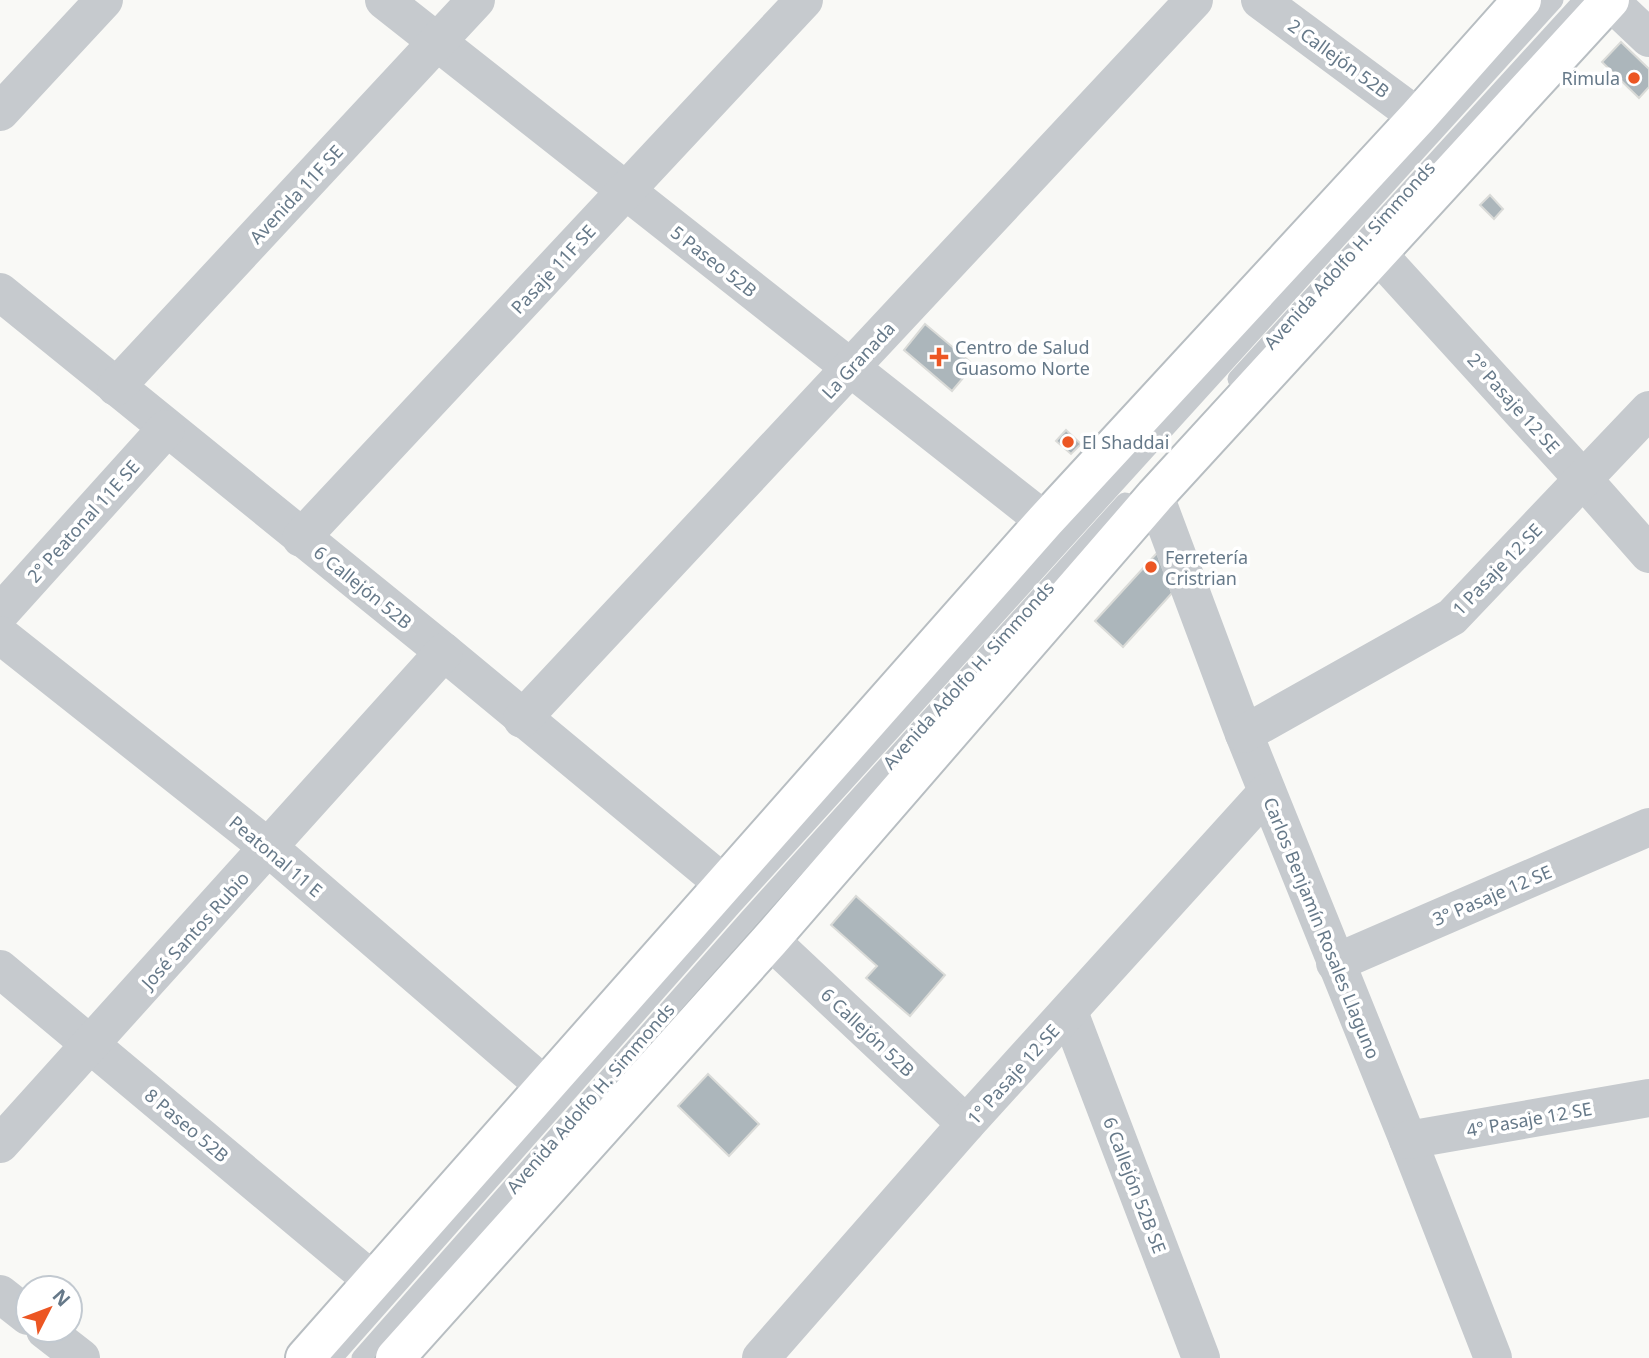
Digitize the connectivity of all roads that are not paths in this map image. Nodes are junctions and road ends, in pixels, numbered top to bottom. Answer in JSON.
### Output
{"nodes":[{"id":1,"x":104,"y":0,"type":"edge"},
{"id":2,"x":384,"y":0,"type":"edge"},
{"id":3,"x":476,"y":0,"type":"edge"},
{"id":4,"x":804,"y":0,"type":"edge"},
{"id":5,"x":1194,"y":0,"type":"edge"},
{"id":6,"x":1260,"y":0,"type":"edge"},
{"id":7,"x":1522,"y":0,"type":"edge"},
{"id":8,"x":1554,"y":0,"type":"edge"},
{"id":9,"x":1583,"y":0,"type":"edge"},
{"id":10,"x":1610,"y":0,"type":"edge"},
{"id":11,"x":1649,"y":38,"type":"edge"},
{"id":12,"x":437,"y":42,"type":"junction"},
{"id":13,"x":0,"y":113,"type":"edge"},
{"id":14,"x":1418,"y":117,"type":"junction"},
{"id":15,"x":626,"y":191,"type":"junction"},
{"id":16,"x":1377,"y":253,"type":"junction"},
{"id":17,"x":0,"y":292,"type":"edge"},
{"id":18,"x":850,"y":368,"type":"junction"},
{"id":19,"x":116,"y":387,"type":"junction"},
{"id":20,"x":1649,"y":410,"type":"edge"},
{"id":21,"x":166,"y":429,"type":"junction"},
{"id":22,"x":1583,"y":479,"type":"junction"},
{"id":23,"x":1155,"y":496,"type":"junction"},
{"id":24,"x":1045,"y":522,"type":"junction"},
{"id":25,"x":301,"y":538,"type":"junction"},
{"id":26,"x":1649,"y":554,"type":"edge"},
{"id":27,"x":0,"y":613,"type":"edge"},
{"id":28,"x":0,"y":635,"type":"edge"},
{"id":29,"x":444,"y":652,"type":"junction"},
{"id":30,"x":522,"y":719,"type":"junction"},
{"id":31,"x":1244,"y":734,"type":"junction"},
{"id":32,"x":1268,"y":792,"type":"junction"},
{"id":33,"x":1649,"y":827,"type":"edge"},
{"id":34,"x":268,"y":848,"type":"junction"},
{"id":35,"x":724,"y":884,"type":"junction"},
{"id":36,"x":770,"y":940,"type":"junction"},
{"id":37,"x":1335,"y":963,"type":"junction"},
{"id":38,"x":0,"y":970,"type":"edge"},
{"id":39,"x":1069,"y":1012,"type":"junction"},
{"id":40,"x":91,"y":1045,"type":"junction"},
{"id":41,"x":545,"y":1086,"type":"junction"},
{"id":42,"x":1649,"y":1098,"type":"edge"},
{"id":43,"x":966,"y":1124,"type":"junction"},
{"id":44,"x":1408,"y":1140,"type":"junction"},
{"id":45,"x":0,"y":1144,"type":"edge"},
{"id":46,"x":373,"y":1280,"type":"junction"},
{"id":47,"x":0,"y":1294,"type":"edge"},
{"id":48,"x":14,"y":1305,"type":"edge"},
{"id":49,"x":63,"y":1344,"type":"edge"},
{"id":50,"x":81,"y":1358,"type":"edge"},
{"id":51,"x":305,"y":1358,"type":"edge"},
{"id":52,"x":333,"y":1358,"type":"edge"},
{"id":53,"x":361,"y":1358,"type":"edge"},
{"id":54,"x":395,"y":1358,"type":"edge"},
{"id":55,"x":761,"y":1358,"type":"edge"},
{"id":56,"x":1201,"y":1358,"type":"edge"},
{"id":57,"x":1493,"y":1358,"type":"edge"}],
"edges":[{"from":1,"to":13,"type":"street"},
{"from":2,"to":12,"type":"street","name":"5 Paseo 52B"},
{"from":3,"to":12,"type":"street","name":"Avenida 11F SE"},
{"from":4,"to":15,"type":"street","name":"Pasaje 11F SE"},
{"from":5,"to":18,"type":"street","name":"La Granada"},
{"from":6,"to":14,"type":"street","name":"2 Callejón 52B"},
{"from":7,"to":14,"type":"main road"},
{"from":8,"to":52,"type":"lane","name":"Avenida Adolfo H. Simmonds"},
{"from":9,"to":53,"type":"lane","name":"Avenida Adolfo H. Simmonds"},
{"from":10,"to":11,"type":"street"},
{"from":10,"to":16,"type":"main road","name":"Avenida Adolfo H. Simmonds"},
{"from":12,"to":15,"type":"street","name":"5 Paseo 52B"},
{"from":12,"to":19,"type":"street","name":"Avenida 11F SE"},
{"from":14,"to":24,"type":"main road"},
{"from":15,"to":18,"type":"street","name":"5 Paseo 52B"},
{"from":15,"to":25,"type":"street","name":"Pasaje 11F SE"},
{"from":16,"to":22,"type":"street","name":"2° Pasaje 12 SE"},
{"from":16,"to":23,"type":"main road","name":"Avenida Adolfo H. Simmonds"},
{"from":17,"to":19,"type":"street","name":"6 Callejón 52B"},
{"from":18,"to":24,"type":"street","name":"5 Paseo 52B"},
{"from":18,"to":30,"type":"street","name":"La Granada"},
{"from":19,"to":21,"type":"street","name":"6 Callejón 52B"},
{"from":20,"to":22,"type":"street","name":"1 Pasaje 12 SE"},
{"from":21,"to":25,"type":"street","name":"6 Callejón 52B"},
{"from":21,"to":27,"type":"street","name":"2° Peatonal 11E SE"},
{"from":22,"to":26,"type":"street","name":"2° Pasaje 12 SE"},
{"from":22,"to":31,"type":"street","name":"1 Pasaje 12 SE"},
{"from":23,"to":31,"type":"street","name":"Carlos Benjamín Rosales Llaguno"},
{"from":23,"to":36,"type":"main road","name":"Avenida Adolfo H. Simmonds"},
{"from":24,"to":35,"type":"main road"},
{"from":25,"to":29,"type":"street","name":"6 Callejón 52B"},
{"from":28,"to":34,"type":"street","name":"Peatonal 11 E"},
{"from":29,"to":30,"type":"street","name":"6 Callejón 52B"},
{"from":29,"to":34,"type":"street","name":"José Santos Rubio"},
{"from":30,"to":35,"type":"street","name":"6 Callejón 52B"},
{"from":31,"to":32,"type":"street","name":"Carlos Benjamín Rosales Llaguno"},
{"from":32,"to":37,"type":"street","name":"Carlos Benjamín Rosales Llaguno"},
{"from":32,"to":39,"type":"street","name":"1° Pasaje 12 SE"},
{"from":33,"to":37,"type":"street","name":"3° Pasaje 12 SE"},
{"from":34,"to":40,"type":"street","name":"José Santos Rubio"},
{"from":34,"to":41,"type":"street","name":"Peatonal 11 E"},
{"from":35,"to":41,"type":"main road"},
{"from":36,"to":43,"type":"street","name":"6 Callejón 52B"},
{"from":36,"to":54,"type":"main road","name":"Avenida Adolfo H. Simmonds"},
{"from":37,"to":44,"type":"street","name":"Carlos Benjamín Rosales Llaguno"},
{"from":38,"to":40,"type":"street","name":"8 Paseo 52B"},
{"from":39,"to":43,"type":"street","name":"1° Pasaje 12 SE"},
{"from":39,"to":56,"type":"street","name":"6 Callejón 52B SE"},
{"from":40,"to":45,"type":"street","name":"José Santos Rubio"},
{"from":40,"to":46,"type":"street","name":"8 Paseo 52B"},
{"from":41,"to":46,"type":"main road"},
{"from":42,"to":44,"type":"street","name":"4° Pasaje 12 SE"},
{"from":43,"to":55,"type":"street","name":"1° Pasaje 12 SE"},
{"from":44,"to":57,"type":"street","name":"Carlos Benjamín Rosales Llaguno"},
{"from":46,"to":51,"type":"main road"},
{"from":47,"to":48,"type":"street"},
{"from":49,"to":50,"type":"street"}]}
